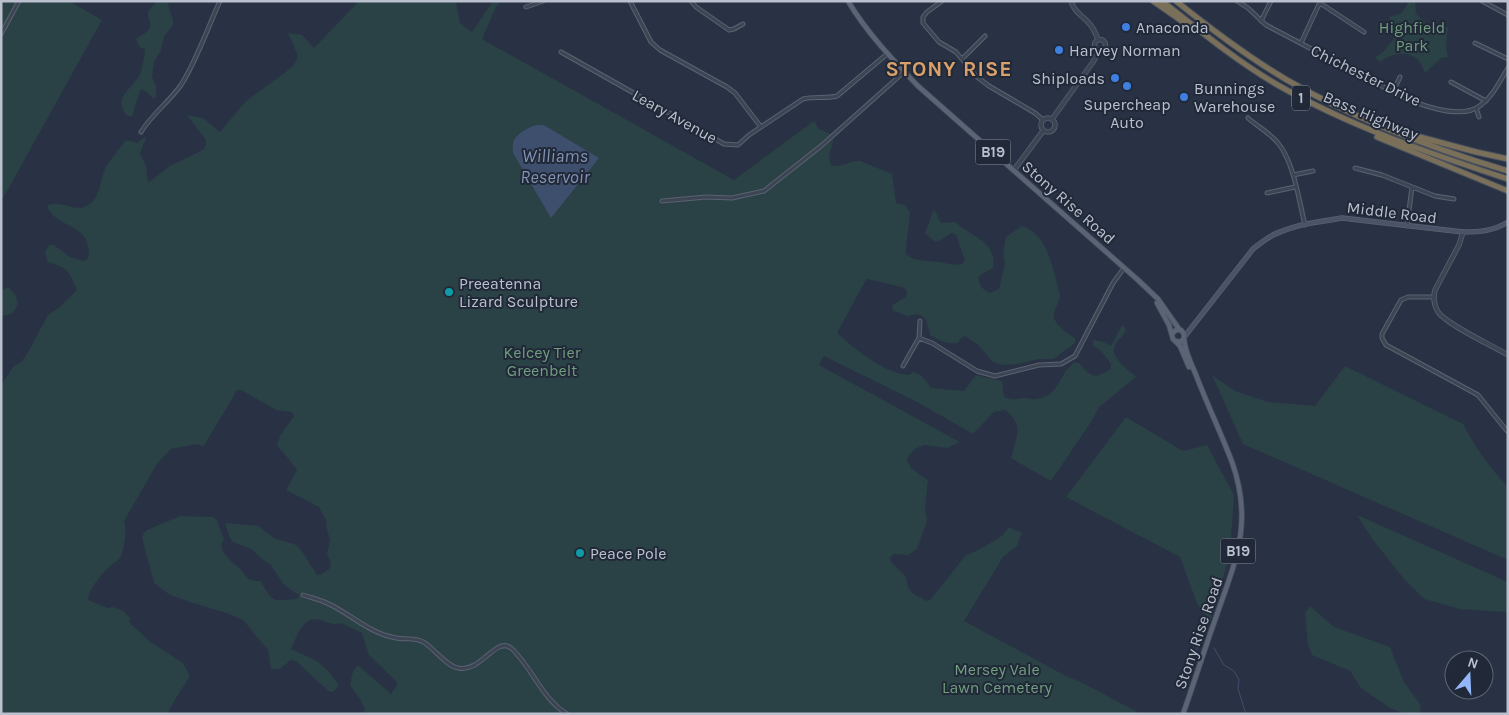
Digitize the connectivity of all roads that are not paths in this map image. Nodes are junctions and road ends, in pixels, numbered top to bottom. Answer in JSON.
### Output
{"nodes":[{"id":1,"x":19,"y":1,"type":"edge"},
{"id":2,"x":220,"y":1,"type":"edge"},
{"id":3,"x":543,"y":1,"type":"edge"},
{"id":4,"x":630,"y":1,"type":"edge"},
{"id":5,"x":691,"y":1,"type":"edge"},
{"id":6,"x":848,"y":1,"type":"edge"},
{"id":7,"x":942,"y":1,"type":"edge"},
{"id":8,"x":1071,"y":1,"type":"edge"},
{"id":9,"x":1153,"y":1,"type":"edge"},
{"id":10,"x":1162,"y":1,"type":"edge"},
{"id":11,"x":1176,"y":1,"type":"edge"},
{"id":12,"x":1237,"y":1,"type":"edge"},
{"id":13,"x":1271,"y":1,"type":"edge"},
{"id":14,"x":1482,"y":1,"type":"edge"},
{"id":15,"x":1320,"y":2,"type":"edge"},
{"id":16,"x":526,"y":7,"type":"dead end"},
{"id":17,"x":1508,"y":15,"type":"edge"},
{"id":18,"x":1261,"y":21,"type":"junction"},
{"id":19,"x":743,"y":24,"type":"dead end"},
{"id":20,"x":1364,"y":32,"type":"dead end"},
{"id":21,"x":1,"y":34,"type":"edge"},
{"id":22,"x":985,"y":36,"type":"dead end"},
{"id":23,"x":1098,"y":40,"type":"junction"},
{"id":24,"x":1212,"y":41,"type":"junction"},
{"id":25,"x":1300,"y":43,"type":"junction"},
{"id":26,"x":1475,"y":43,"type":"dead end"},
{"id":27,"x":1099,"y":51,"type":"junction"},
{"id":28,"x":561,"y":52,"type":"dead end"},
{"id":29,"x":887,"y":54,"type":"junction"},
{"id":30,"x":962,"y":59,"type":"junction"},
{"id":31,"x":1508,"y":59,"type":"edge"},
{"id":32,"x":1508,"y":68,"type":"edge"},
{"id":33,"x":904,"y":72,"type":"junction"},
{"id":34,"x":1400,"y":77,"type":"dead end"},
{"id":35,"x":1451,"y":82,"type":"dead end"},
{"id":36,"x":1393,"y":92,"type":"junction"},
{"id":37,"x":1486,"y":100,"type":"junction"},
{"id":38,"x":1476,"y":108,"type":"junction"},
{"id":39,"x":1333,"y":114,"type":"junction"},
{"id":40,"x":1479,"y":117,"type":"dead end"},
{"id":41,"x":1248,"y":118,"type":"dead end"},
{"id":42,"x":1052,"y":119,"type":"junction"},
{"id":43,"x":1043,"y":120,"type":"junction"},
{"id":44,"x":1369,"y":121,"type":"junction"},
{"id":45,"x":761,"y":127,"type":"junction"},
{"id":46,"x":1043,"y":131,"type":"junction"},
{"id":47,"x":141,"y":132,"type":"dead end"},
{"id":48,"x":1508,"y":159,"type":"edge"},
{"id":49,"x":1354,"y":168,"type":"dead end"},
{"id":50,"x":1014,"y":170,"type":"junction"},
{"id":51,"x":1313,"y":171,"type":"dead end"},
{"id":52,"x":1508,"y":171,"type":"edge"},
{"id":53,"x":1293,"y":175,"type":"junction"},
{"id":54,"x":1508,"y":179,"type":"edge"},
{"id":55,"x":1296,"y":187,"type":"junction"},
{"id":56,"x":1412,"y":187,"type":"junction"},
{"id":57,"x":1508,"y":191,"type":"edge"},
{"id":58,"x":1268,"y":193,"type":"dead end"},
{"id":59,"x":1454,"y":199,"type":"dead end"},
{"id":60,"x":662,"y":202,"type":"dead end"},
{"id":61,"x":1508,"y":222,"type":"edge"},
{"id":62,"x":1305,"y":225,"type":"junction"},
{"id":63,"x":1407,"y":226,"type":"junction"},
{"id":64,"x":1463,"y":232,"type":"junction"},
{"id":65,"x":1124,"y":268,"type":"junction"},
{"id":66,"x":1149,"y":291,"type":"junction"},
{"id":67,"x":1434,"y":297,"type":"junction"},
{"id":68,"x":920,"y":322,"type":"dead end"},
{"id":69,"x":1194,"y":324,"type":"junction"},
{"id":70,"x":1180,"y":330,"type":"junction"},
{"id":71,"x":1172,"y":333,"type":"junction"},
{"id":72,"x":919,"y":338,"type":"junction"},
{"id":73,"x":1184,"y":338,"type":"junction"},
{"id":74,"x":1174,"y":341,"type":"junction"},
{"id":75,"x":1508,"y":355,"type":"edge"},
{"id":76,"x":903,"y":366,"type":"dead end"},
{"id":77,"x":1200,"y":388,"type":"junction"},
{"id":78,"x":1507,"y":431,"type":"edge"},
{"id":79,"x":302,"y":595,"type":"dead end"},
{"id":80,"x":567,"y":714,"type":"edge"},
{"id":81,"x":1183,"y":714,"type":"edge"}],
"edges":[{"from":1,"to":21,"type":"street"},
{"from":2,"to":47,"type":"street"},
{"from":3,"to":16,"type":"street"},
{"from":4,"to":45,"type":"street"},
{"from":5,"to":19,"type":"street"},
{"from":6,"to":29,"type":"main road","name":"Stony Rise Road","number":"B19"},
{"from":7,"to":30,"type":"street"},
{"from":8,"to":23,"type":"street"},
{"from":9,"to":24,"type":"highway"},
{"from":10,"to":24,"type":"highway","name":"Bass Highway","number":"1"},
{"from":11,"to":44,"type":"highway","name":"Bass Highway","number":"1"},
{"from":12,"to":18,"type":"street","name":"Chichester Drive"},
{"from":13,"to":18,"type":"street"},
{"from":14,"to":17,"type":"street"},
{"from":15,"to":20,"type":"street"},
{"from":15,"to":25,"type":"street"},
{"from":18,"to":25,"type":"street","name":"Chichester Drive"},
{"from":22,"to":30,"type":"street"},
{"from":23,"to":27,"type":"street"},
{"from":23,"to":27,"type":"street"},
{"from":24,"to":39,"type":"highway","name":"Bass Highway","number":"1"},
{"from":25,"to":36,"type":"street","name":"Chichester Drive"},
{"from":26,"to":31,"type":"street"},
{"from":27,"to":42,"type":"street"},
{"from":28,"to":45,"type":"street","name":"Leary Avenue"},
{"from":29,"to":33,"type":"main road","name":"Stony Rise Road","number":"B19"},
{"from":29,"to":45,"type":"street","name":"Leary Avenue"},
{"from":30,"to":43,"type":"street"},
{"from":32,"to":37,"type":"street"},
{"from":33,"to":50,"type":"main road","name":"Stony Rise Road","number":"B19"},
{"from":33,"to":60,"type":"street"},
{"from":34,"to":36,"type":"street"},
{"from":35,"to":37,"type":"street"},
{"from":36,"to":38,"type":"street","name":"Chichester Drive"},
{"from":37,"to":38,"type":"street"},
{"from":38,"to":40,"type":"street"},
{"from":39,"to":54,"type":"highway","name":"Bass Highway","number":"1"},
{"from":39,"to":57,"type":"highway"},
{"from":41,"to":53,"type":"street"},
{"from":42,"to":43,"type":"street"},
{"from":42,"to":46,"type":"street"},
{"from":43,"to":46,"type":"street"},
{"from":44,"to":48,"type":"highway"},
{"from":44,"to":52,"type":"highway","name":"Bass Highway","number":"1"},
{"from":46,"to":50,"type":"street"},
{"from":49,"to":56,"type":"street"},
{"from":50,"to":65,"type":"main road","name":"Stony Rise Road","number":"B19"},
{"from":51,"to":53,"type":"street"},
{"from":53,"to":55,"type":"street"},
{"from":55,"to":58,"type":"street"},
{"from":55,"to":62,"type":"street"},
{"from":56,"to":59,"type":"street"},
{"from":56,"to":63,"type":"street"},
{"from":61,"to":64,"type":"main road","name":"Middle Road"},
{"from":62,"to":63,"type":"main road","name":"Middle Road"},
{"from":62,"to":69,"type":"main road","name":"Middle Road"},
{"from":63,"to":64,"type":"main road","name":"Middle Road"},
{"from":64,"to":67,"type":"street"},
{"from":65,"to":66,"type":"main road","name":"Stony Rise Road","number":"B19"},
{"from":65,"to":72,"type":"street"},
{"from":66,"to":70,"type":"main road","name":"Stony Rise Road","number":"B19"},
{"from":66,"to":71,"type":"main road","name":"Stony Rise Road","number":"B19"},
{"from":67,"to":75,"type":"street"},
{"from":67,"to":78,"type":"street"},
{"from":68,"to":72,"type":"street"},
{"from":69,"to":70,"type":"main road","name":"Middle Road"},
{"from":69,"to":73,"type":"main road","name":"Middle Road"},
{"from":70,"to":71,"type":"main road"},
{"from":70,"to":73,"type":"main road","number":"B19"},
{"from":71,"to":74,"type":"main road","number":"B19"},
{"from":72,"to":76,"type":"street"},
{"from":73,"to":74,"type":"main road"},
{"from":73,"to":77,"type":"main road","name":"Stony Rise Road","number":"B19"},
{"from":74,"to":77,"type":"main road","name":"Stony Rise Road","number":"B19"},
{"from":77,"to":81,"type":"main road","name":"Stony Rise Road","number":"B19"},
{"from":79,"to":80,"type":"street"}]}
